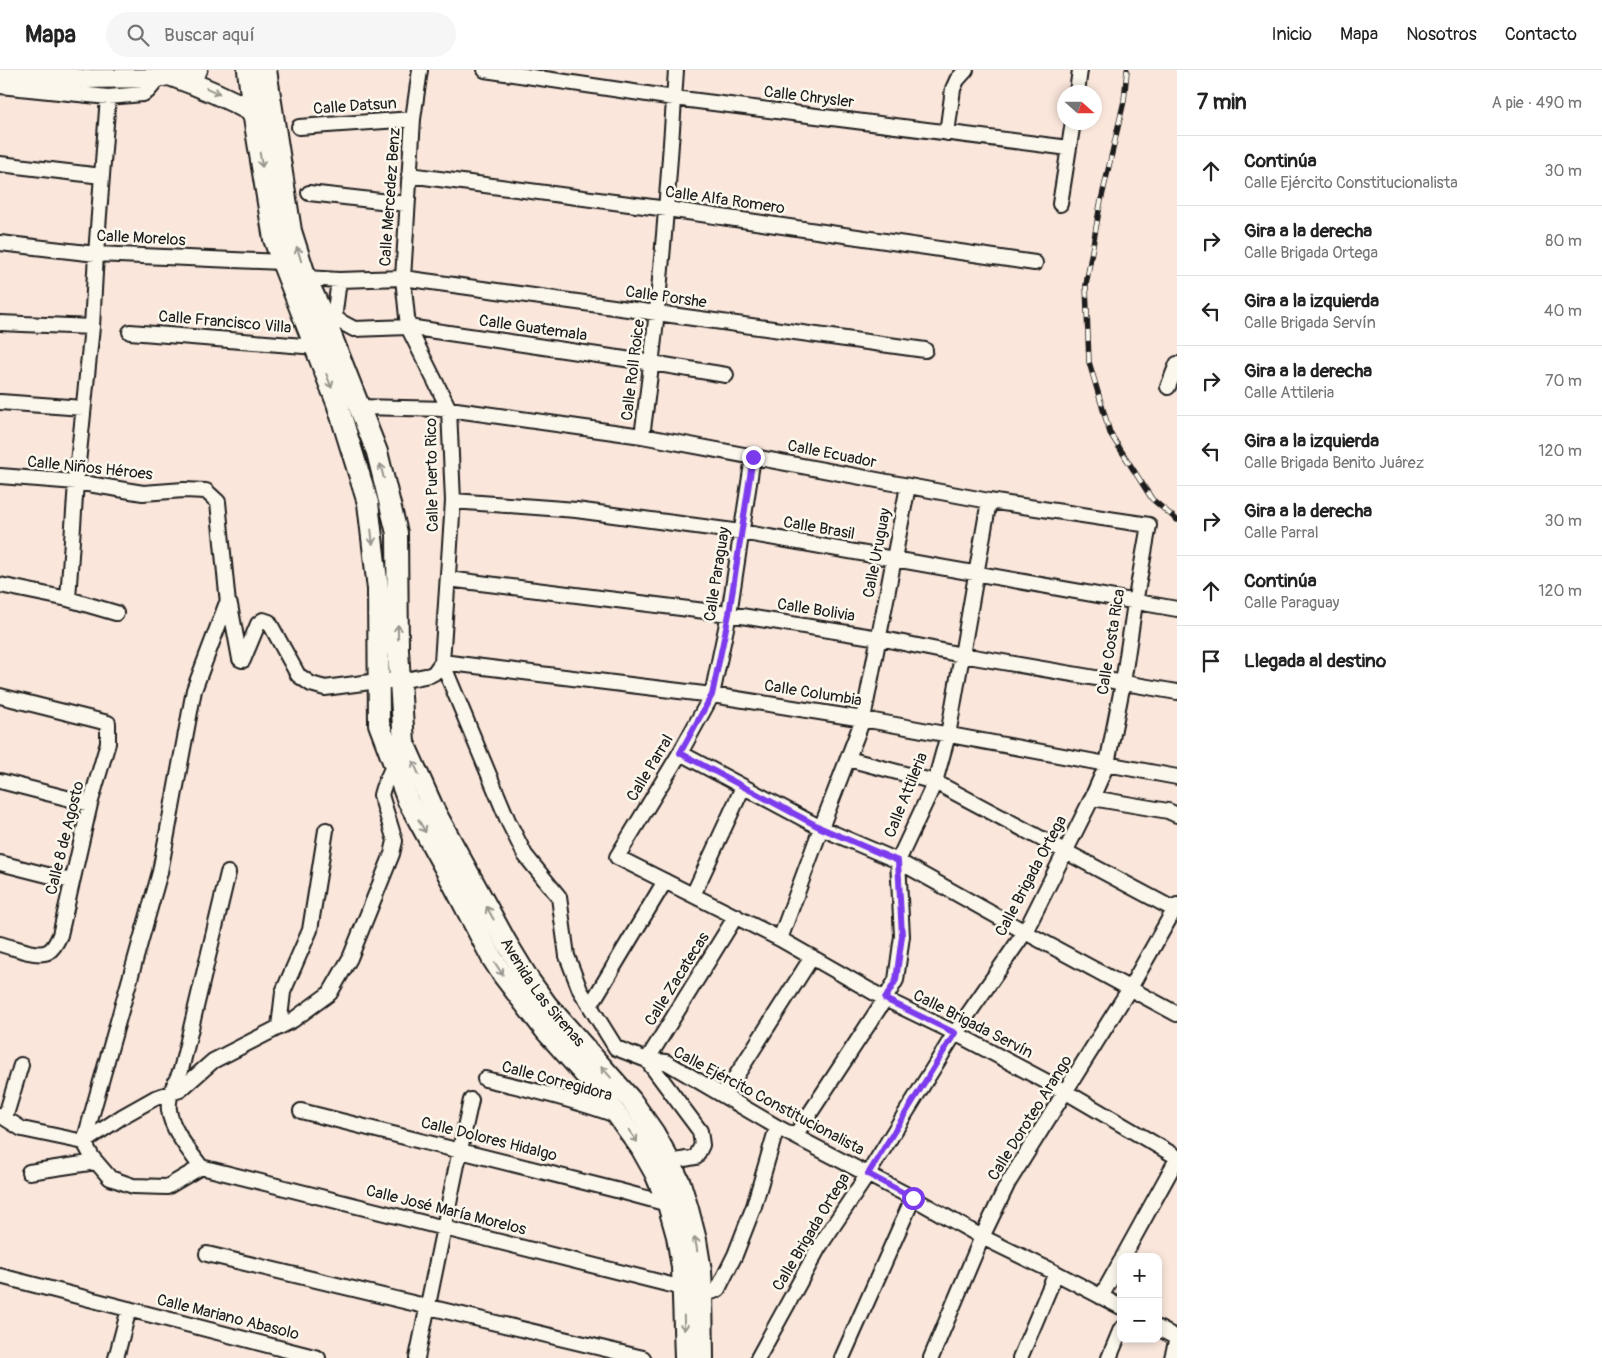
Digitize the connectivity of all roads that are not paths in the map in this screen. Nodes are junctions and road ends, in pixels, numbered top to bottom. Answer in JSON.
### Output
{"nodes":[{"id":1,"x":198,"y":70,"type":"edge"},
{"id":2,"x":248,"y":70,"type":"edge"},
{"id":3,"x":267,"y":70,"type":"edge"},
{"id":4,"x":420,"y":70,"type":"edge"},
{"id":5,"x":485,"y":70,"type":"edge"},
{"id":6,"x":676,"y":70,"type":"edge"},
{"id":7,"x":966,"y":70,"type":"edge"},
{"id":8,"x":1080,"y":70,"type":"edge"},
{"id":9,"x":0,"y":71,"type":"edge"},
{"id":10,"x":165,"y":77,"type":"junction"},
{"id":11,"x":1078,"y":85,"type":"edge"},
{"id":12,"x":0,"y":86,"type":"edge"},
{"id":13,"x":108,"y":97,"type":"junction"},
{"id":14,"x":674,"y":98,"type":"junction"},
{"id":15,"x":253,"y":112,"type":"junction"},
{"id":16,"x":413,"y":120,"type":"junction"},
{"id":17,"x":299,"y":127,"type":"dead end"},
{"id":18,"x":1072,"y":130,"type":"edge"},
{"id":19,"x":947,"y":133,"type":"junction"},
{"id":20,"x":1069,"y":148,"type":"junction"},
{"id":21,"x":0,"y":164,"type":"edge"},
{"id":22,"x":409,"y":175,"type":"junction"},
{"id":23,"x":102,"y":176,"type":"junction"},
{"id":24,"x":309,"y":193,"type":"dead end"},
{"id":25,"x":407,"y":204,"type":"junction"},
{"id":26,"x":1060,"y":204,"type":"dead end"},
{"id":27,"x":667,"y":209,"type":"junction"},
{"id":28,"x":0,"y":243,"type":"edge"},
{"id":29,"x":96,"y":254,"type":"junction"},
{"id":30,"x":282,"y":262,"type":"junction"},
{"id":31,"x":1035,"y":263,"type":"dead end"},
{"id":32,"x":306,"y":278,"type":"junction"},
{"id":33,"x":403,"y":278,"type":"junction"},
{"id":34,"x":339,"y":280,"type":"junction"},
{"id":35,"x":657,"y":314,"type":"junction"},
{"id":36,"x":331,"y":319,"type":"junction"},
{"id":37,"x":0,"y":323,"type":"edge"},
{"id":38,"x":92,"y":326,"type":"junction"},
{"id":39,"x":408,"y":327,"type":"junction"},
{"id":40,"x":130,"y":332,"type":"dead end"},
{"id":41,"x":316,"y":347,"type":"junction"},
{"id":42,"x":925,"y":350,"type":"dead end"},
{"id":43,"x":652,"y":363,"type":"junction"},
{"id":44,"x":1177,"y":364,"type":"edge"},
{"id":45,"x":726,"y":375,"type":"dead end"},
{"id":46,"x":1168,"y":388,"type":"dead end"},
{"id":47,"x":0,"y":402,"type":"edge"},
{"id":48,"x":358,"y":407,"type":"junction"},
{"id":49,"x":83,"y":408,"type":"junction"},
{"id":50,"x":449,"y":408,"type":"junction"},
{"id":51,"x":642,"y":436,"type":"junction"},
{"id":52,"x":753,"y":457,"type":"junction"},
{"id":53,"x":0,"y":476,"type":"edge"},
{"id":54,"x":76,"y":482,"type":"junction"},
{"id":55,"x":908,"y":486,"type":"junction"},
{"id":56,"x":453,"y":501,"type":"junction"},
{"id":57,"x":988,"y":501,"type":"junction"},
{"id":58,"x":1149,"y":525,"type":"joint"},
{"id":59,"x":741,"y":532,"type":"junction"},
{"id":60,"x":893,"y":558,"type":"junction"},
{"id":61,"x":975,"y":573,"type":"junction"},
{"id":62,"x":448,"y":580,"type":"junction"},
{"id":63,"x":0,"y":585,"type":"edge"},
{"id":64,"x":68,"y":599,"type":"junction"},
{"id":65,"x":1135,"y":603,"type":"junction"},
{"id":66,"x":228,"y":604,"type":"junction"},
{"id":67,"x":1177,"y":609,"type":"edge"},
{"id":68,"x":116,"y":613,"type":"dead end"},
{"id":69,"x":729,"y":614,"type":"junction"},
{"id":70,"x":879,"y":638,"type":"junction"},
{"id":71,"x":962,"y":655,"type":"junction"},
{"id":72,"x":442,"y":662,"type":"junction"},
{"id":73,"x":378,"y":681,"type":"junction"},
{"id":74,"x":400,"y":681,"type":"junction"},
{"id":75,"x":1123,"y":684,"type":"junction"},
{"id":76,"x":1177,"y":692,"type":"edge"},
{"id":77,"x":712,"y":695,"type":"junction"},
{"id":78,"x":0,"y":696,"type":"edge"},
{"id":79,"x":863,"y":718,"type":"junction"},
{"id":80,"x":948,"y":734,"type":"junction"},
{"id":81,"x":680,"y":753,"type":"junction"},
{"id":82,"x":848,"y":759,"type":"junction"},
{"id":83,"x":394,"y":764,"type":"junction"},
{"id":84,"x":1107,"y":764,"type":"junction"},
{"id":85,"x":1177,"y":777,"type":"edge"},
{"id":86,"x":0,"y":781,"type":"edge"},
{"id":87,"x":935,"y":782,"type":"junction"},
{"id":88,"x":743,"y":786,"type":"junction"},
{"id":89,"x":1092,"y":798,"type":"junction"},
{"id":90,"x":90,"y":804,"type":"junction"},
{"id":91,"x":1177,"y":815,"type":"edge"},
{"id":92,"x":821,"y":828,"type":"junction"},
{"id":93,"x":326,"y":830,"type":"dead end"},
{"id":94,"x":1066,"y":851,"type":"junction"},
{"id":95,"x":617,"y":857,"type":"joint"},
{"id":96,"x":898,"y":861,"type":"junction"},
{"id":97,"x":0,"y":863,"type":"edge"},
{"id":98,"x":228,"y":873,"type":"dead end"},
{"id":99,"x":71,"y":881,"type":"junction"},
{"id":100,"x":665,"y":881,"type":"junction"},
{"id":101,"x":692,"y":895,"type":"junction"},
{"id":102,"x":1176,"y":909,"type":"edge"},
{"id":103,"x":736,"y":916,"type":"junction"},
{"id":104,"x":1025,"y":932,"type":"junction"},
{"id":105,"x":780,"y":939,"type":"junction"},
{"id":106,"x":0,"y":944,"type":"edge"},
{"id":107,"x":812,"y":957,"type":"junction"},
{"id":108,"x":1130,"y":988,"type":"junction"},
{"id":109,"x":885,"y":999,"type":"junction"},
{"id":110,"x":590,"y":1006,"type":"junction"},
{"id":111,"x":1177,"y":1014,"type":"edge"},
{"id":112,"x":279,"y":1027,"type":"junction"},
{"id":113,"x":955,"y":1033,"type":"junction"},
{"id":114,"x":647,"y":1060,"type":"junction"},
{"id":115,"x":21,"y":1065,"type":"dead end"},
{"id":116,"x":486,"y":1079,"type":"dead end"},
{"id":117,"x":1066,"y":1092,"type":"junction"},
{"id":118,"x":171,"y":1093,"type":"junction"},
{"id":119,"x":724,"y":1095,"type":"junction"},
{"id":120,"x":471,"y":1100,"type":"dead end"},
{"id":121,"x":301,"y":1111,"type":"dead end"},
{"id":122,"x":2,"y":1116,"type":"edge"},
{"id":123,"x":618,"y":1116,"type":"junction"},
{"id":124,"x":777,"y":1127,"type":"junction"},
{"id":125,"x":795,"y":1136,"type":"junction"},
{"id":126,"x":84,"y":1142,"type":"junction"},
{"id":127,"x":460,"y":1150,"type":"junction"},
{"id":128,"x":1177,"y":1158,"type":"edge"},
{"id":129,"x":96,"y":1162,"type":"junction"},
{"id":130,"x":670,"y":1162,"type":"junction"},
{"id":131,"x":201,"y":1167,"type":"junction"},
{"id":132,"x":30,"y":1172,"type":"dead end"},
{"id":133,"x":868,"y":1174,"type":"junction"},
{"id":134,"x":913,"y":1198,"type":"junction"},
{"id":135,"x":668,"y":1204,"type":"junction"},
{"id":136,"x":445,"y":1228,"type":"junction"},
{"id":137,"x":982,"y":1237,"type":"junction"},
{"id":138,"x":1125,"y":1253,"type":"edge"},
{"id":139,"x":207,"y":1254,"type":"dead end"},
{"id":140,"x":1117,"y":1268,"type":"edge"},
{"id":141,"x":1056,"y":1273,"type":"junction"},
{"id":142,"x":0,"y":1276,"type":"edge"},
{"id":143,"x":693,"y":1290,"type":"junction"},
{"id":144,"x":1101,"y":1297,"type":"junction"},
{"id":145,"x":1117,"y":1306,"type":"edge"},
{"id":146,"x":428,"y":1308,"type":"junction"},
{"id":147,"x":129,"y":1309,"type":"junction"},
{"id":148,"x":1162,"y":1330,"type":"edge"},
{"id":149,"x":1177,"y":1338,"type":"edge"},
{"id":150,"x":1117,"y":1339,"type":"edge"},
{"id":151,"x":116,"y":1358,"type":"edge"},
{"id":152,"x":318,"y":1358,"type":"edge"},
{"id":153,"x":417,"y":1358,"type":"edge"},
{"id":154,"x":643,"y":1358,"type":"edge"},
{"id":155,"x":685,"y":1358,"type":"edge"},
{"id":156,"x":703,"y":1358,"type":"edge"},
{"id":157,"x":758,"y":1358,"type":"edge"},
{"id":158,"x":842,"y":1358,"type":"edge"},
{"id":159,"x":931,"y":1358,"type":"edge"},
{"id":160,"x":1020,"y":1358,"type":"edge"},
{"id":161,"x":1109,"y":1358,"type":"edge"},
{"id":162,"x":1172,"y":1358,"type":"edge"}],
"edges":[{"from":1,"to":10,"type":"street"},
{"from":2,"to":15,"type":"main road","name":"Avenida Las Sirenas"},
{"from":32,"to":3,"type":"main road","name":"Avenida Las Sirenas","one_way":true},
{"from":4,"to":16,"type":"street","name":"Calle Mercedez Benz"},
{"from":5,"to":14,"type":"street","name":"Calle Chrysler"},
{"from":6,"to":14,"type":"street","name":"Calle Roll Roice"},
{"from":7,"to":19,"type":"street"},
{"from":8,"to":11,"type":"street"},
{"from":9,"to":10,"type":"street"},
{"from":10,"to":13,"type":"street"},
{"from":10,"to":15,"type":"main road","one_way":true},
{"from":12,"to":13,"type":"street"},
{"from":13,"to":23,"type":"street"},
{"from":14,"to":19,"type":"street","name":"Calle Chrysler"},
{"from":14,"to":27,"type":"street","name":"Calle Roll Roice"},
{"from":15,"to":30,"type":"main road","name":"Avenida Las Sirenas","one_way":true},
{"from":16,"to":17,"type":"street","name":"Calle Datsun"},
{"from":16,"to":22,"type":"street","name":"Calle Mercedez Benz"},
{"from":18,"to":20,"type":"street"},
{"from":19,"to":20,"type":"street","name":"Calle Chrysler"},
{"from":20,"to":26,"type":"street"},
{"from":21,"to":23,"type":"street"},
{"from":22,"to":25,"type":"street","name":"Calle Mercedez Benz"},
{"from":22,"to":27,"type":"street","name":"Calle Alfa Romero"},
{"from":23,"to":29,"type":"street"},
{"from":24,"to":25,"type":"street"},
{"from":25,"to":33,"type":"street","name":"Calle Mercedez Benz"},
{"from":27,"to":31,"type":"street","name":"Calle Alfa Romero"},
{"from":27,"to":35,"type":"street","name":"Calle Roll Roice"},
{"from":28,"to":29,"type":"street","name":"Calle Morelos"},
{"from":29,"to":30,"type":"street","name":"Calle Morelos"},
{"from":29,"to":38,"type":"street"},
{"from":30,"to":41,"type":"main road","name":"Avenida Las Sirenas"},
{"from":32,"to":34,"type":"street","name":"Calle Porshe"},
{"from":32,"to":36,"type":"main road","name":"Avenida Las Sirenas"},
{"from":33,"to":34,"type":"street","name":"Calle Porshe"},
{"from":33,"to":35,"type":"street","name":"Calle Porshe"},
{"from":33,"to":39,"type":"street","name":"Calle Mercedez Benz"},
{"from":34,"to":36,"type":"street"},
{"from":35,"to":42,"type":"street","name":"Calle Porshe"},
{"from":35,"to":43,"type":"street","name":"Calle Roll Roice"},
{"from":36,"to":39,"type":"street","name":"Calle Guatemala"},
{"from":36,"to":48,"type":"main road","name":"Avenida Las Sirenas"},
{"from":37,"to":38,"type":"street"},
{"from":38,"to":49,"type":"street"},
{"from":39,"to":43,"type":"street","name":"Calle Guatemala"},
{"from":39,"to":50,"type":"street","name":"Calle Puerto Rico"},
{"from":40,"to":41,"type":"street","name":"Calle Francisco Villa"},
{"from":41,"to":73,"type":"main road","name":"Avenida Las Sirenas","one_way":true},
{"from":43,"to":45,"type":"street","name":"Calle Guatemala"},
{"from":43,"to":51,"type":"street","name":"Calle Roll Roice"},
{"from":44,"to":46,"type":"street"},
{"from":47,"to":49,"type":"street"},
{"from":48,"to":50,"type":"street","name":"Calle Ecuador"},
{"from":74,"to":48,"type":"main road","name":"Avenida Las Sirenas","one_way":true},
{"from":49,"to":54,"type":"street"},
{"from":50,"to":51,"type":"street","name":"Calle Ecuador"},
{"from":50,"to":56,"type":"street","name":"Calle Puerto Rico"},
{"from":51,"to":52,"type":"street","name":"Calle Ecuador"},
{"from":52,"to":55,"type":"street","name":"Calle Ecuador"},
{"from":52,"to":59,"type":"street","name":"Calle Paraguay"},
{"from":53,"to":54,"type":"street","name":"Calle Niños Héroes"},
{"from":54,"to":64,"type":"street"},
{"from":54,"to":66,"type":"street","name":"Calle Niños Héroes"},
{"from":55,"to":57,"type":"street","name":"Calle Ecuador"},
{"from":55,"to":60,"type":"street","name":"Calle Uruguay"},
{"from":56,"to":59,"type":"street","name":"Calle Brasil"},
{"from":56,"to":62,"type":"street","name":"Calle Puerto Rico"},
{"from":57,"to":58,"type":"street","name":"Calle Ecuador"},
{"from":57,"to":61,"type":"street","name":"Calle Attileria"},
{"from":58,"to":65,"type":"street","name":"Calle Costa Rica"},
{"from":59,"to":60,"type":"street","name":"Calle Brasil"},
{"from":59,"to":69,"type":"street","name":"Calle Paraguay"},
{"from":60,"to":61,"type":"street","name":"Calle Brasil"},
{"from":60,"to":70,"type":"street","name":"Calle Uruguay"},
{"from":61,"to":65,"type":"street","name":"Calle Brasil"},
{"from":61,"to":71,"type":"street","name":"Calle Attileria"},
{"from":62,"to":69,"type":"street","name":"Calle Bolivia"},
{"from":62,"to":72,"type":"street","name":"Calle Puerto Rico"},
{"from":63,"to":64,"type":"street"},
{"from":64,"to":68,"type":"street"},
{"from":65,"to":67,"type":"street","name":"Calle Brasil"},
{"from":65,"to":75,"type":"street","name":"Calle Costa Rica"},
{"from":66,"to":73,"type":"street"},
{"from":66,"to":126,"type":"street"},
{"from":69,"to":70,"type":"street","name":"Calle Bolivia"},
{"from":69,"to":77,"type":"street","name":"Calle Paraguay"},
{"from":70,"to":71,"type":"street","name":"Calle Bolivia"},
{"from":70,"to":79,"type":"street","name":"Calle Uruguay"},
{"from":71,"to":75,"type":"street","name":"Calle Bolivia"},
{"from":71,"to":80,"type":"street","name":"Calle Attileria"},
{"from":72,"to":74,"type":"street"},
{"from":72,"to":77,"type":"street","name":"Calle Columbia"},
{"from":72,"to":110,"type":"street","name":"Calle Ejército Constitucionalista"},
{"from":73,"to":74,"type":"street"},
{"from":73,"to":83,"type":"main road","name":"Avenida Las Sirenas"},
{"from":130,"to":74,"type":"main road","name":"Avenida Las Sirenas","one_way":true},
{"from":75,"to":76,"type":"street","name":"Calle Bolivia"},
{"from":75,"to":84,"type":"street","name":"Calle Costa Rica"},
{"from":77,"to":79,"type":"street","name":"Calle Columbia"},
{"from":77,"to":81,"type":"street","name":"Calle Parral"},
{"from":78,"to":90,"type":"street","name":"Calle 8 de Agosto"},
{"from":79,"to":80,"type":"street","name":"Calle Columbia"},
{"from":79,"to":82,"type":"street","name":"Calle Uruguay"},
{"from":80,"to":84,"type":"street","name":"Calle Columbia"},
{"from":80,"to":87,"type":"street","name":"Calle Attileria"},
{"from":81,"to":88,"type":"street"},
{"from":81,"to":95,"type":"street","name":"Calle Parral"},
{"from":82,"to":87,"type":"street"},
{"from":82,"to":92,"type":"street","name":"Calle Uruguay"},
{"from":83,"to":112,"type":"street"},
{"from":83,"to":123,"type":"main road","name":"Avenida Las Sirenas","one_way":true},
{"from":84,"to":85,"type":"street","name":"Calle Columbia"},
{"from":84,"to":89,"type":"street","name":"Calle Brigada Ortega"},
{"from":86,"to":90,"type":"street"},
{"from":87,"to":94,"type":"street"},
{"from":87,"to":96,"type":"street","name":"Calle Attileria"},
{"from":88,"to":92,"type":"street"},
{"from":88,"to":101,"type":"street"},
{"from":89,"to":91,"type":"street"},
{"from":89,"to":94,"type":"street","name":"Calle Brigada Ortega"},
{"from":90,"to":99,"type":"street","name":"Calle 8 de Agosto"},
{"from":92,"to":96,"type":"street"},
{"from":92,"to":105,"type":"street","name":"Calle Uruguay"},
{"from":93,"to":112,"type":"street"},
{"from":94,"to":102,"type":"street"},
{"from":94,"to":104,"type":"street","name":"Calle Brigada Ortega"},
{"from":95,"to":100,"type":"street","name":"Calle Brigada Servín"},
{"from":96,"to":104,"type":"street"},
{"from":96,"to":109,"type":"street","name":"Calle Attileria"},
{"from":97,"to":99,"type":"street"},
{"from":98,"to":118,"type":"street"},
{"from":99,"to":106,"type":"street","name":"Calle 8 de Agosto"},
{"from":100,"to":101,"type":"street","name":"Calle Brigada Servín"},
{"from":100,"to":110,"type":"street"},
{"from":101,"to":103,"type":"street","name":"Calle Brigada Servín"},
{"from":102,"to":108,"type":"street","name":"Calle Doroteo Arango"},
{"from":103,"to":105,"type":"street","name":"Calle Brigada Servín"},
{"from":103,"to":114,"type":"street","name":"Calle Zacatecas"},
{"from":104,"to":108,"type":"street"},
{"from":104,"to":113,"type":"street","name":"Calle Brigada Ortega"},
{"from":105,"to":107,"type":"street","name":"Calle Brigada Servín"},
{"from":107,"to":109,"type":"street","name":"Calle Brigada Servín"},
{"from":107,"to":119,"type":"street"},
{"from":108,"to":111,"type":"street"},
{"from":108,"to":117,"type":"street","name":"Calle Doroteo Arango"},
{"from":109,"to":113,"type":"street","name":"Calle Brigada Servín"},
{"from":109,"to":125,"type":"street","name":"Calle Attileria"},
{"from":110,"to":114,"type":"street","name":"Calle Ejército Constitucionalista"},
{"from":112,"to":118,"type":"street"},
{"from":113,"to":117,"type":"street","name":"Calle Brigada Servín"},
{"from":113,"to":133,"type":"street","name":"Calle Brigada Ortega"},
{"from":114,"to":119,"type":"street","name":"Calle Ejército Constitucionalista"},
{"from":114,"to":130,"type":"street"},
{"from":115,"to":122,"type":"street"},
{"from":116,"to":123,"type":"street","name":"Calle Corregidora"},
{"from":117,"to":128,"type":"street","name":"Calle Brigada Servín"},
{"from":117,"to":137,"type":"street","name":"Calle Doroteo Arango"},
{"from":118,"to":126,"type":"street"},
{"from":118,"to":131,"type":"street"},
{"from":119,"to":124,"type":"street","name":"Calle Ejército Constitucionalista"},
{"from":120,"to":127,"type":"street"},
{"from":121,"to":127,"type":"street","name":"Calle Dolores Hidalgo"},
{"from":122,"to":126,"type":"street"},
{"from":123,"to":135,"type":"main road","name":"Avenida Las Sirenas","one_way":true},
{"from":124,"to":125,"type":"street","name":"Calle Ejército Constitucionalista"},
{"from":124,"to":143,"type":"street"},
{"from":125,"to":133,"type":"street","name":"Calle Ejército Constitucionalista"},
{"from":126,"to":129,"type":"street"},
{"from":127,"to":135,"type":"street","name":"Calle Dolores Hidalgo"},
{"from":127,"to":136,"type":"street"},
{"from":128,"to":138,"type":"street"},
{"from":129,"to":131,"type":"street"},
{"from":129,"to":132,"type":"street"},
{"from":143,"to":130,"type":"main road","name":"Avenida Las Sirenas","one_way":true},
{"from":131,"to":136,"type":"street","name":"Calle José María Morelos"},
{"from":133,"to":134,"type":"street","name":"Calle Ejército Constitucionalista"},
{"from":133,"to":157,"type":"street","name":"Calle Brigada Ortega"},
{"from":134,"to":137,"type":"street","name":"Calle Ejército Constitucionalista"},
{"from":134,"to":158,"type":"street"},
{"from":135,"to":143,"type":"main road","name":"Avenida Las Sirenas"},
{"from":136,"to":143,"type":"street","name":"Calle José María Morelos"},
{"from":136,"to":146,"type":"street"},
{"from":137,"to":141,"type":"street","name":"Calle Ejército Constitucionalista"},
{"from":137,"to":159,"type":"street","name":"Calle Doroteo Arango"},
{"from":139,"to":146,"type":"street"},
{"from":140,"to":144,"type":"street"},
{"from":141,"to":144,"type":"street","name":"Calle Ejército Constitucionalista"},
{"from":141,"to":160,"type":"street"},
{"from":142,"to":147,"type":"street","name":"Calle Mariano Abasolo"},
{"from":143,"to":155,"type":"main road","one_way":true},
{"from":143,"to":156,"type":"main road"},
{"from":144,"to":145,"type":"street","name":"Calle Ejército Constitucionalista"},
{"from":146,"to":153,"type":"street"},
{"from":146,"to":154,"type":"street"},
{"from":147,"to":151,"type":"street"},
{"from":147,"to":152,"type":"street","name":"Calle Mariano Abasolo"},
{"from":148,"to":149,"type":"street"},
{"from":149,"to":162,"type":"street"},
{"from":150,"to":161,"type":"street"}]}
